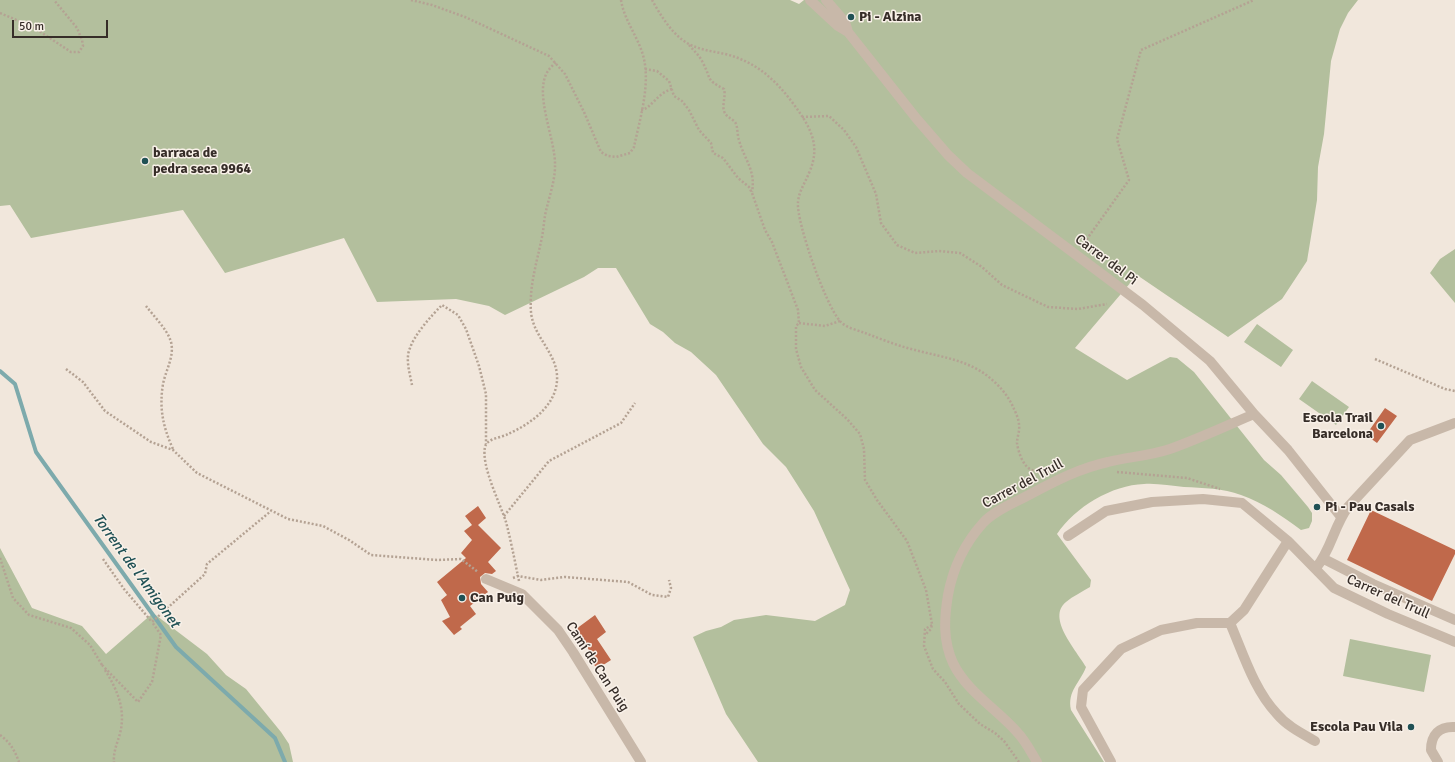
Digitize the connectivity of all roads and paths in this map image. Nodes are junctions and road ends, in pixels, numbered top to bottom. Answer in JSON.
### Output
{"nodes":[{"id":1,"x":54,"y":0,"type":"edge"},
{"id":2,"x":411,"y":0,"type":"edge"},
{"id":3,"x":621,"y":0,"type":"edge"},
{"id":4,"x":652,"y":0,"type":"edge"},
{"id":5,"x":810,"y":0,"type":"edge"},
{"id":6,"x":826,"y":0,"type":"edge"},
{"id":7,"x":1254,"y":0,"type":"edge"},
{"id":8,"x":0,"y":13,"type":"edge"},
{"id":9,"x":848,"y":32,"type":"junction"},
{"id":10,"x":687,"y":43,"type":"junction"},
{"id":11,"x":556,"y":62,"type":"junction"},
{"id":12,"x":645,"y":70,"type":"junction"},
{"id":13,"x":672,"y":89,"type":"junction"},
{"id":14,"x":641,"y":110,"type":"junction"},
{"id":15,"x":802,"y":117,"type":"junction"},
{"id":16,"x":752,"y":193,"type":"junction"},
{"id":17,"x":1075,"y":255,"type":"junction"},
{"id":18,"x":1107,"y":304,"type":"dead end"},
{"id":19,"x":146,"y":306,"type":"dead end"},
{"id":20,"x":840,"y":321,"type":"junction"},
{"id":21,"x":799,"y":323,"type":"junction"},
{"id":22,"x":1375,"y":359,"type":"dead end"},
{"id":23,"x":66,"y":370,"type":"dead end"},
{"id":24,"x":412,"y":385,"type":"dead end"},
{"id":25,"x":1455,"y":391,"type":"edge"},
{"id":26,"x":635,"y":404,"type":"dead end"},
{"id":27,"x":1254,"y":414,"type":"junction"},
{"id":28,"x":1455,"y":423,"type":"edge"},
{"id":29,"x":486,"y":444,"type":"junction"},
{"id":30,"x":173,"y":450,"type":"junction"},
{"id":31,"x":1112,"y":472,"type":"dead end"},
{"id":32,"x":1065,"y":476,"type":"junction"},
{"id":33,"x":1223,"y":491,"type":"dead end"},
{"id":34,"x":271,"y":511,"type":"junction"},
{"id":35,"x":504,"y":516,"type":"junction"},
{"id":36,"x":1341,"y":517,"type":"junction"},
{"id":37,"x":1068,"y":536,"type":"dead end"},
{"id":38,"x":1288,"y":542,"type":"junction"},
{"id":39,"x":0,"y":558,"type":"edge"},
{"id":40,"x":103,"y":559,"type":"dead end"},
{"id":41,"x":1324,"y":559,"type":"junction"},
{"id":42,"x":1316,"y":568,"type":"junction"},
{"id":43,"x":518,"y":576,"type":"junction"},
{"id":44,"x":669,"y":580,"type":"dead end"},
{"id":45,"x":491,"y":581,"type":"junction"},
{"id":46,"x":522,"y":594,"type":"junction"},
{"id":47,"x":1455,"y":620,"type":"edge"},
{"id":48,"x":152,"y":622,"type":"junction"},
{"id":49,"x":1230,"y":623,"type":"junction"},
{"id":50,"x":1455,"y":642,"type":"edge"},
{"id":51,"x":102,"y":664,"type":"junction"},
{"id":52,"x":1455,"y":727,"type":"edge"},
{"id":53,"x":0,"y":735,"type":"edge"},
{"id":54,"x":1315,"y":741,"type":"dead end"},
{"id":55,"x":19,"y":762,"type":"edge"},
{"id":56,"x":114,"y":762,"type":"edge"},
{"id":57,"x":641,"y":762,"type":"edge"},
{"id":58,"x":1019,"y":762,"type":"edge"},
{"id":59,"x":1037,"y":762,"type":"edge"},
{"id":60,"x":1111,"y":762,"type":"edge"},
{"id":61,"x":1438,"y":762,"type":"edge"}],
"edges":[{"from":1,"to":8,"type":"path"},
{"from":2,"to":11,"type":"path"},
{"from":3,"to":12,"type":"path"},
{"from":4,"to":10,"type":"path"},
{"from":5,"to":9,"type":"street","name":"Carrer del Pi"},
{"from":6,"to":9,"type":"street","name":"Carrer del Pi"},
{"from":7,"to":17,"type":"path"},
{"from":9,"to":17,"type":"street","name":"Carrer del Pi"},
{"from":10,"to":15,"type":"path"},
{"from":10,"to":16,"type":"path"},
{"from":11,"to":14,"type":"path"},
{"from":11,"to":29,"type":"path"},
{"from":12,"to":13,"type":"path"},
{"from":12,"to":14,"type":"path"},
{"from":13,"to":14,"type":"path"},
{"from":13,"to":16,"type":"path"},
{"from":15,"to":18,"type":"path"},
{"from":15,"to":20,"type":"path"},
{"from":16,"to":21,"type":"path"},
{"from":17,"to":27,"type":"street","name":"Carrer del Pi"},
{"from":19,"to":30,"type":"path"},
{"from":20,"to":21,"type":"path"},
{"from":20,"to":32,"type":"path"},
{"from":21,"to":58,"type":"path"},
{"from":22,"to":25,"type":"path"},
{"from":23,"to":30,"type":"path"},
{"from":24,"to":29,"type":"path"},
{"from":26,"to":35,"type":"path"},
{"from":27,"to":32,"type":"street","name":"Carrer del Trull"},
{"from":27,"to":36,"type":"street","name":"Carrer del Pi"},
{"from":28,"to":36,"type":"street"},
{"from":29,"to":35,"type":"path"},
{"from":30,"to":34,"type":"path"},
{"from":31,"to":33,"type":"path"},
{"from":32,"to":59,"type":"street","name":"Carrer del Trull"},
{"from":34,"to":45,"type":"path"},
{"from":34,"to":48,"type":"path"},
{"from":35,"to":43,"type":"path"},
{"from":36,"to":41,"type":"street"},
{"from":37,"to":38,"type":"street","name":"Carrer del Trull"},
{"from":38,"to":42,"type":"street","name":"Carrer del Trull"},
{"from":38,"to":49,"type":"street"},
{"from":39,"to":51,"type":"path"},
{"from":40,"to":48,"type":"path"},
{"from":41,"to":42,"type":"street"},
{"from":41,"to":47,"type":"street","name":"Carrer del Trull"},
{"from":42,"to":50,"type":"street","name":"Carrer del Trull"},
{"from":43,"to":44,"type":"path"},
{"from":43,"to":45,"type":"path"},
{"from":43,"to":46,"type":"path"},
{"from":45,"to":46,"type":"street"},
{"from":46,"to":57,"type":"street","name":"Camí de Can Puig"},
{"from":48,"to":51,"type":"path"},
{"from":49,"to":54,"type":"street"},
{"from":49,"to":60,"type":"street"},
{"from":51,"to":56,"type":"path"},
{"from":52,"to":61,"type":"street"},
{"from":53,"to":55,"type":"path"}]}
